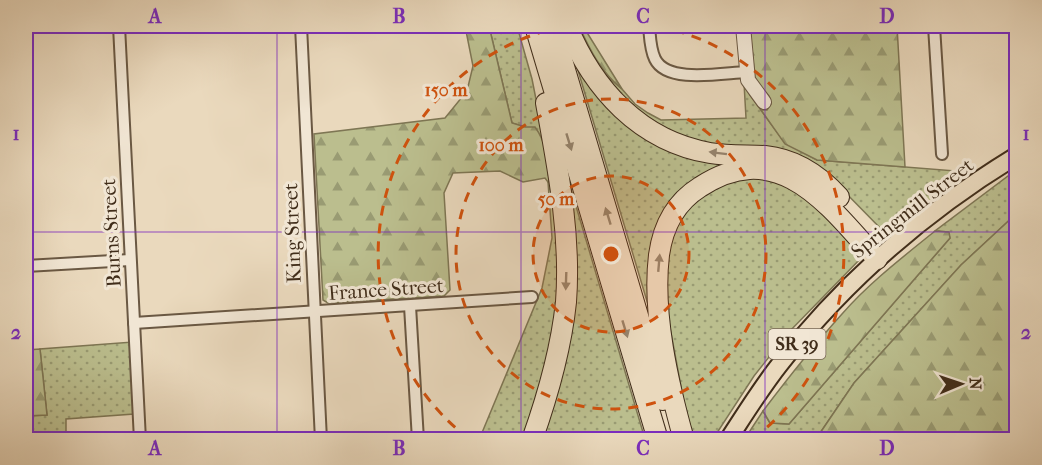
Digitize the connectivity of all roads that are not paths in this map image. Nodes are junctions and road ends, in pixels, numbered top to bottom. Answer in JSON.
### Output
{"nodes":[{"id":1,"x":119,"y":26,"type":"edge"},
{"id":2,"x":301,"y":26,"type":"edge"},
{"id":3,"x":526,"y":26,"type":"edge"},
{"id":4,"x":535,"y":26,"type":"edge"},
{"id":5,"x":552,"y":26,"type":"edge"},
{"id":6,"x":567,"y":26,"type":"edge"},
{"id":7,"x":649,"y":26,"type":"edge"},
{"id":8,"x":743,"y":26,"type":"edge"},
{"id":9,"x":934,"y":26,"type":"edge"},
{"id":10,"x":746,"y":72,"type":"junction"},
{"id":11,"x":764,"y":102,"type":"dead end"},
{"id":12,"x":942,"y":154,"type":"dead end"},
{"id":13,"x":1017,"y":156,"type":"edge"},
{"id":14,"x":882,"y":254,"type":"junction"},
{"id":15,"x":130,"y":260,"type":"junction"},
{"id":16,"x":26,"y":266,"type":"edge"},
{"id":17,"x":532,"y":297,"type":"dead end"},
{"id":18,"x":410,"y":306,"type":"junction"},
{"id":19,"x":314,"y":311,"type":"junction"},
{"id":20,"x":134,"y":323,"type":"junction"},
{"id":21,"x":674,"y":435,"type":"edge"},
{"id":22,"x":140,"y":440,"type":"edge"},
{"id":23,"x":321,"y":440,"type":"edge"},
{"id":24,"x":418,"y":440,"type":"edge"},
{"id":25,"x":532,"y":440,"type":"edge"},
{"id":26,"x":728,"y":440,"type":"edge"}],
"edges":[{"from":1,"to":15,"type":"street","name":"Burns Street"},
{"from":2,"to":19,"type":"street","name":"King Street"},
{"from":3,"to":25,"type":"highway","one_way":true},
{"from":4,"to":21,"type":"highway","one_way":true},
{"from":21,"to":5,"type":"highway","one_way":true},
{"from":14,"to":6,"type":"highway","one_way":true},
{"from":7,"to":10,"type":"street"},
{"from":8,"to":10,"type":"street"},
{"from":9,"to":12,"type":"street"},
{"from":10,"to":11,"type":"street"},
{"from":13,"to":14,"type":"main road","name":"Springmill Street","number":"SR 39"},
{"from":21,"to":14,"type":"highway","one_way":true},
{"from":14,"to":26,"type":"main road","name":"Springmill Street","number":"SR 39"},
{"from":15,"to":16,"type":"street"},
{"from":15,"to":20,"type":"street","name":"Burns Street"},
{"from":17,"to":18,"type":"street","name":"France Street"},
{"from":18,"to":19,"type":"street","name":"France Street"},
{"from":18,"to":24,"type":"street"},
{"from":19,"to":20,"type":"street","name":"France Street"},
{"from":19,"to":23,"type":"street","name":"King Street"},
{"from":20,"to":22,"type":"street","name":"Burns Street"}]}
